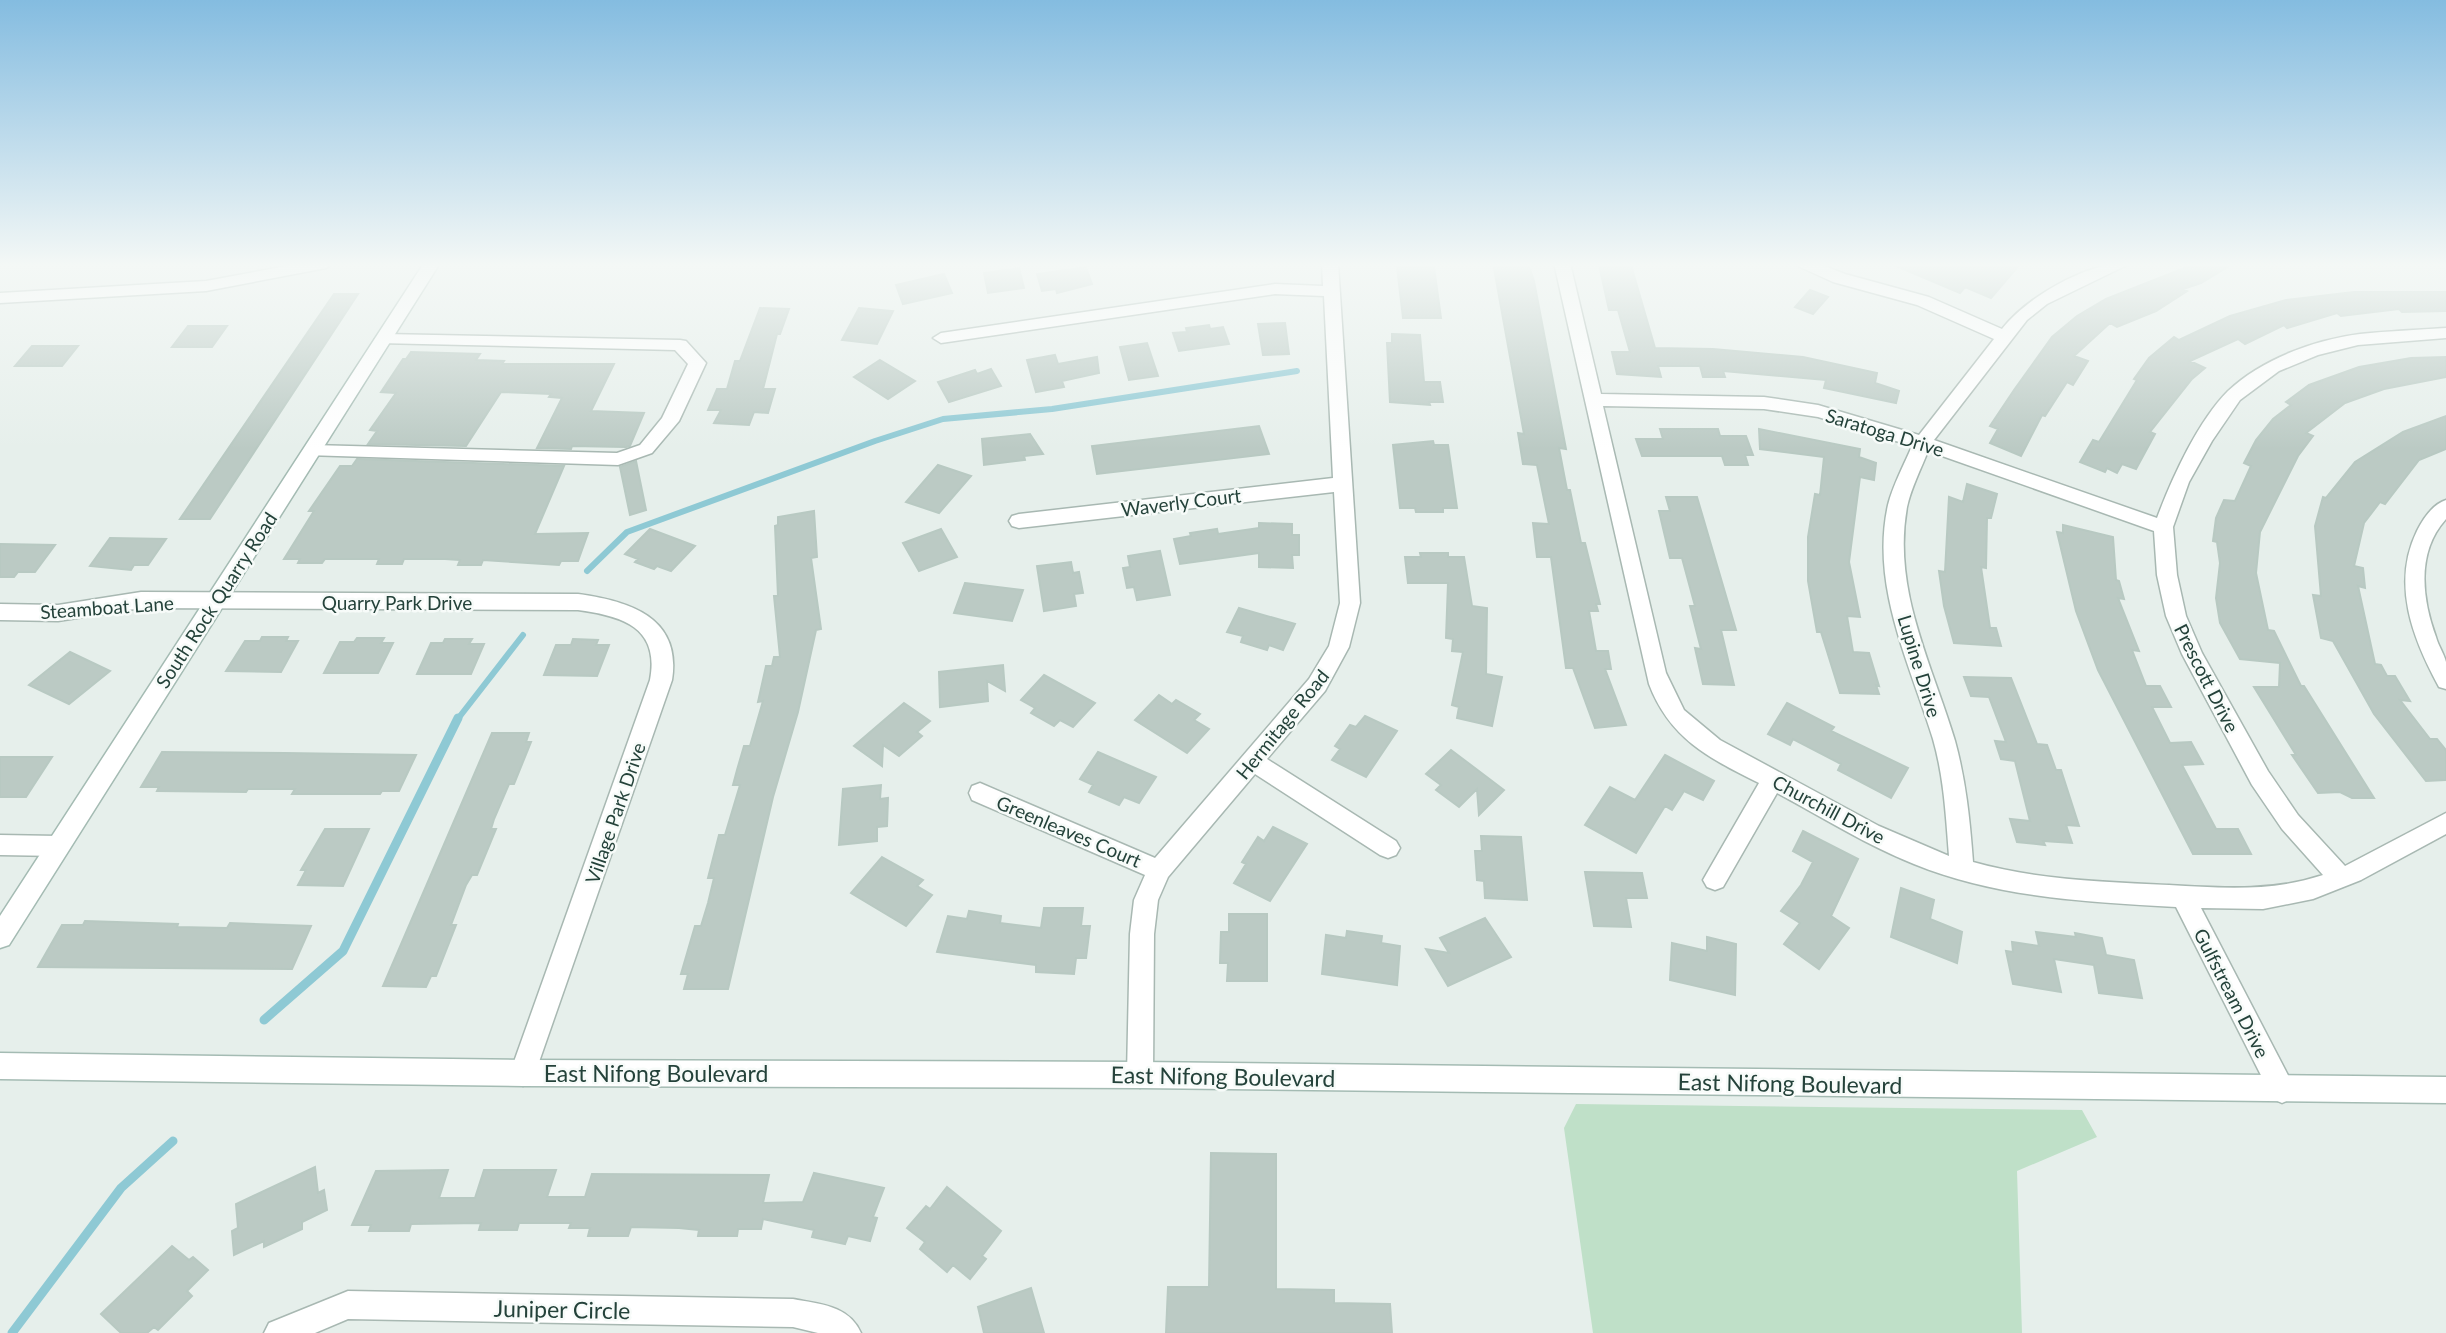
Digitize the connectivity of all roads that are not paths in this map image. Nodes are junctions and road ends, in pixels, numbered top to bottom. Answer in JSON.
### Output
{"nodes":[{"id":1,"x":393,"y":325,"type":"edge"},
{"id":2,"x":1028,"y":325,"type":"edge"},
{"id":3,"x":1334,"y":325,"type":"edge"},
{"id":4,"x":1577,"y":325,"type":"edge"},
{"id":5,"x":1978,"y":325,"type":"edge"},
{"id":6,"x":2013,"y":325,"type":"edge"},
{"id":7,"x":2446,"y":333,"type":"edge"},
{"id":8,"x":2003,"y":336,"type":"junction"},
{"id":9,"x":941,"y":338,"type":"dead end"},
{"id":10,"x":384,"y":339,"type":"junction"},
{"id":11,"x":1594,"y":400,"type":"junction"},
{"id":12,"x":1922,"y":443,"type":"junction"},
{"id":13,"x":312,"y":451,"type":"junction"},
{"id":14,"x":1343,"y":484,"type":"junction"},
{"id":15,"x":2446,"y":508,"type":"edge"},
{"id":16,"x":1019,"y":521,"type":"dead end"},
{"id":17,"x":2163,"y":527,"type":"junction"},
{"id":18,"x":215,"y":601,"type":"junction"},
{"id":19,"x":578,"y":601,"type":"joint"},
{"id":20,"x":0,"y":612,"type":"edge"},
{"id":21,"x":2446,"y":681,"type":"edge"},
{"id":22,"x":1253,"y":761,"type":"junction"},
{"id":23,"x":1773,"y":779,"type":"junction"},
{"id":24,"x":980,"y":793,"type":"dead end"},
{"id":25,"x":2446,"y":823,"type":"edge"},
{"id":26,"x":0,"y":845,"type":"edge"},
{"id":27,"x":58,"y":846,"type":"junction"},
{"id":28,"x":1388,"y":849,"type":"dead end"},
{"id":29,"x":1159,"y":870,"type":"junction"},
{"id":30,"x":1962,"y":870,"type":"junction"},
{"id":31,"x":2341,"y":878,"type":"junction"},
{"id":32,"x":1715,"y":880,"type":"dead end"},
{"id":33,"x":2183,"y":897,"type":"junction"},
{"id":34,"x":0,"y":937,"type":"edge"},
{"id":35,"x":0,"y":1066,"type":"edge"},
{"id":36,"x":523,"y":1073,"type":"junction"},
{"id":37,"x":1140,"y":1074,"type":"junction"},
{"id":38,"x":2282,"y":1090,"type":"junction"},
{"id":39,"x":2446,"y":1090,"type":"edge"},
{"id":40,"x":279,"y":1333,"type":"edge"},
{"id":41,"x":846,"y":1333,"type":"edge"}],
"edges":[{"from":1,"to":10,"type":"street","name":"South Rock Quarry Road"},
{"from":2,"to":9,"type":"street"},
{"from":3,"to":14,"type":"street","name":"Hermitage Road"},
{"from":4,"to":11,"type":"street","name":"Churchill Drive"},
{"from":5,"to":8,"type":"street"},
{"from":6,"to":8,"type":"street","name":"Lupine Drive"},
{"from":7,"to":17,"type":"street","name":"Prescott Drive"},
{"from":8,"to":12,"type":"street","name":"Lupine Drive"},
{"from":10,"to":13,"type":"street","name":"South Rock Quarry Road"},
{"from":10,"to":13,"type":"street"},
{"from":11,"to":12,"type":"street","name":"Saratoga Drive"},
{"from":11,"to":23,"type":"street","name":"Churchill Drive"},
{"from":12,"to":17,"type":"street","name":"Saratoga Drive"},
{"from":12,"to":30,"type":"street","name":"Lupine Drive"},
{"from":13,"to":18,"type":"street","name":"South Rock Quarry Road"},
{"from":14,"to":16,"type":"street","name":"Waverly Court"},
{"from":14,"to":22,"type":"street","name":"Hermitage Road"},
{"from":15,"to":21,"type":"street"},
{"from":17,"to":31,"type":"street","name":"Prescott Drive"},
{"from":18,"to":19,"type":"street","name":"Quarry Park Drive"},
{"from":18,"to":20,"type":"street","name":"Steamboat Lane"},
{"from":18,"to":27,"type":"street","name":"South Rock Quarry Road"},
{"from":19,"to":36,"type":"street","name":"Village Park Drive"},
{"from":22,"to":28,"type":"street"},
{"from":22,"to":29,"type":"street","name":"Hermitage Road"},
{"from":23,"to":30,"type":"street","name":"Churchill Drive"},
{"from":23,"to":32,"type":"street"},
{"from":24,"to":29,"type":"street","name":"Greenleaves Court"},
{"from":25,"to":31,"type":"street","name":"Churchill Drive"},
{"from":26,"to":27,"type":"street"},
{"from":27,"to":34,"type":"street","name":"South Rock Quarry Road"},
{"from":29,"to":37,"type":"street","name":"Hermitage Road"},
{"from":30,"to":33,"type":"street","name":"Churchill Drive"},
{"from":31,"to":33,"type":"street","name":"Churchill Drive"},
{"from":33,"to":38,"type":"street","name":"Gulfstream Drive"},
{"from":35,"to":36,"type":"street","name":"East Nifong Boulevard"},
{"from":36,"to":37,"type":"street","name":"East Nifong Boulevard"},
{"from":37,"to":38,"type":"street","name":"East Nifong Boulevard"},
{"from":38,"to":39,"type":"street","name":"East Nifong Boulevard"},
{"from":40,"to":41,"type":"street","name":"Juniper Circle"}]}
